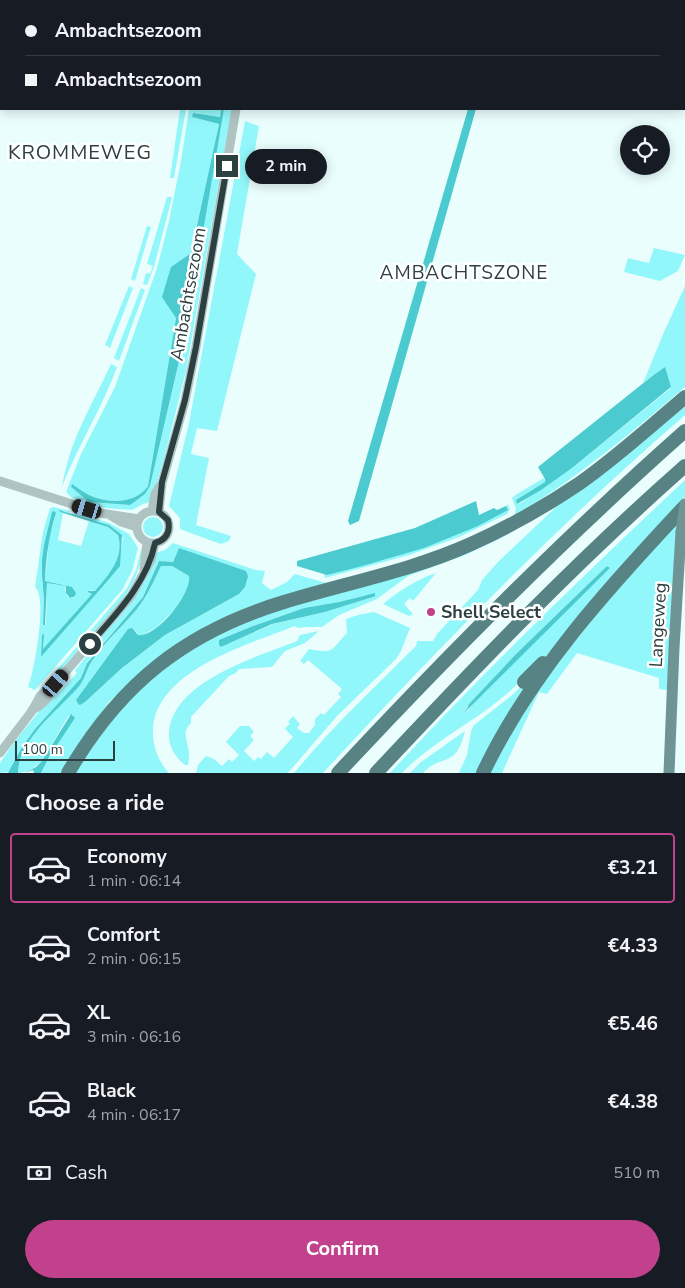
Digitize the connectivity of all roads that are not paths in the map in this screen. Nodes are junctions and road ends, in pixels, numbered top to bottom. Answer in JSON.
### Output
{"nodes":[{"id":1,"x":236,"y":110,"type":"edge"},
{"id":2,"x":685,"y":397,"type":"edge"},
{"id":3,"x":685,"y":431,"type":"edge"},
{"id":4,"x":685,"y":466,"type":"edge"},
{"id":5,"x":0,"y":481,"type":"edge"},
{"id":6,"x":685,"y":505,"type":"edge"},
{"id":7,"x":156,"y":511,"type":"junction"},
{"id":8,"x":138,"y":523,"type":"junction"},
{"id":9,"x":151,"y":542,"type":"junction"},
{"id":10,"x":567,"y":640,"type":"junction"},
{"id":11,"x":524,"y":682,"type":"dead end"},
{"id":12,"x":670,"y":747,"type":"junction"},
{"id":13,"x":0,"y":753,"type":"edge"},
{"id":14,"x":68,"y":773,"type":"edge"},
{"id":15,"x":338,"y":773,"type":"edge"},
{"id":16,"x":376,"y":773,"type":"edge"},
{"id":17,"x":483,"y":773,"type":"edge"},
{"id":18,"x":661,"y":773,"type":"edge"},
{"id":19,"x":669,"y":773,"type":"edge"}],
"edges":[{"from":1,"to":7,"type":"street","name":"Ambachtsezoom"},
{"from":2,"to":14,"type":"highway"},
{"from":3,"to":15,"type":"highway"},
{"from":4,"to":16,"type":"highway"},
{"from":5,"to":8,"type":"street"},
{"from":6,"to":10,"type":"highway"},
{"from":6,"to":12,"type":"main road","name":"Langeweg","bridge":true},
{"from":7,"to":8,"type":"street"},
{"from":7,"to":9,"type":"street"},
{"from":8,"to":9,"type":"street"},
{"from":9,"to":13,"type":"street"},
{"from":10,"to":11,"type":"highway"},
{"from":10,"to":17,"type":"highway"},
{"from":12,"to":18,"type":"main road","name":"Langeweg"},
{"from":12,"to":19,"type":"main road","name":"Langeweg"}]}
